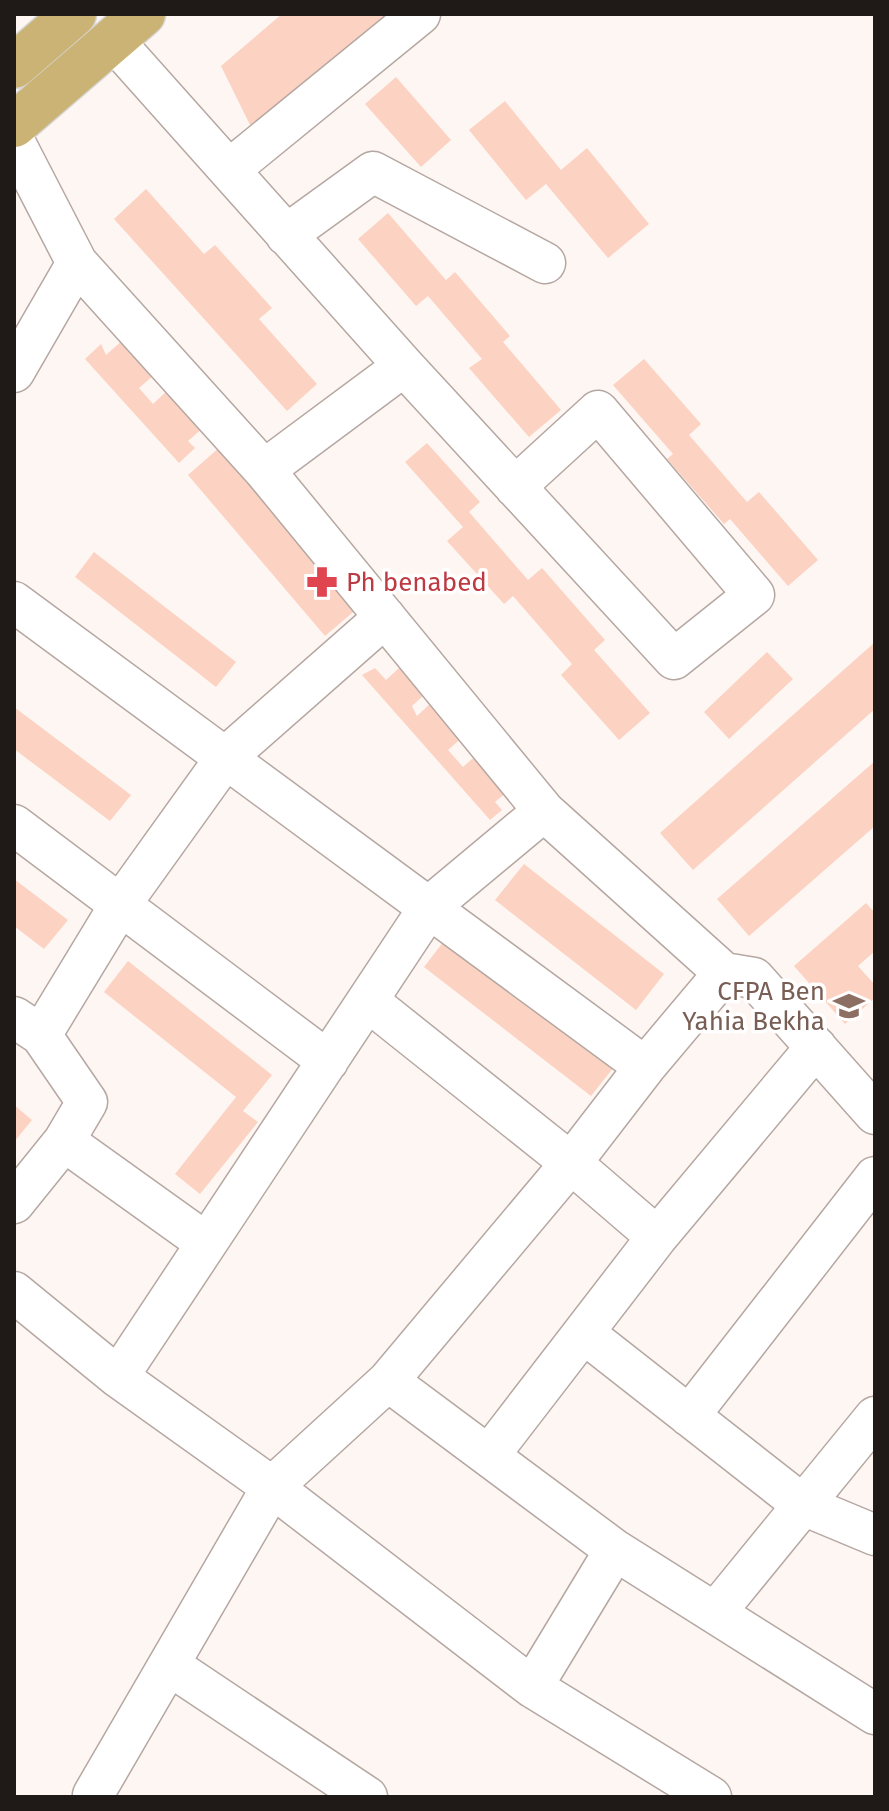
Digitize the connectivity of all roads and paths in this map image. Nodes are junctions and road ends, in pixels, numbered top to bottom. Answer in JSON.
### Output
{"nodes":[{"id":1,"x":74,"y":14,"type":"edge"},
{"id":2,"x":420,"y":14,"type":"edge"},
{"id":3,"x":128,"y":27,"type":"edge"},
{"id":4,"x":14,"y":66,"type":"edge"},
{"id":5,"x":14,"y":125,"type":"edge"},
{"id":6,"x":14,"y":141,"type":"edge"},
{"id":7,"x":229,"y":170,"type":"junction"},
{"id":8,"x":286,"y":235,"type":"junction"},
{"id":9,"x":77,"y":263,"type":"junction"},
{"id":10,"x":545,"y":263,"type":"dead end"},
{"id":11,"x":404,"y":366,"type":"junction"},
{"id":12,"x":14,"y":372,"type":"edge"},
{"id":13,"x":264,"y":470,"type":"junction"},
{"id":14,"x":515,"y":487,"type":"junction"},
{"id":15,"x":14,"y":602,"type":"edge"},
{"id":16,"x":385,"y":617,"type":"junction"},
{"id":17,"x":227,"y":756,"type":"junction"},
{"id":18,"x":544,"y":811,"type":"junction"},
{"id":19,"x":14,"y":825,"type":"edge"},
{"id":20,"x":120,"y":905,"type":"junction"},
{"id":21,"x":430,"y":906,"type":"junction"},
{"id":22,"x":724,"y":973,"type":"junction"},
{"id":23,"x":368,"y":1001,"type":"junction"},
{"id":24,"x":28,"y":1026,"type":"edge"},
{"id":25,"x":816,"y":1047,"type":"junction"},
{"id":26,"x":328,"y":1061,"type":"junction"},
{"id":27,"x":645,"y":1067,"type":"junction"},
{"id":28,"x":875,"y":1114,"type":"edge"},
{"id":29,"x":64,"y":1141,"type":"junction"},
{"id":30,"x":571,"y":1163,"type":"junction"},
{"id":31,"x":875,"y":1177,"type":"edge"},
{"id":32,"x":14,"y":1203,"type":"edge"},
{"id":33,"x":657,"y":1237,"type":"junction"},
{"id":34,"x":205,"y":1242,"type":"junction"},
{"id":35,"x":14,"y":1292,"type":"edge"},
{"id":36,"x":585,"y":1334,"type":"junction"},
{"id":37,"x":118,"y":1377,"type":"junction"},
{"id":38,"x":388,"y":1381,"type":"junction"},
{"id":39,"x":689,"y":1416,"type":"junction"},
{"id":40,"x":875,"y":1417,"type":"edge"},
{"id":41,"x":490,"y":1454,"type":"junction"},
{"id":42,"x":272,"y":1487,"type":"junction"},
{"id":43,"x":803,"y":1505,"type":"junction"},
{"id":44,"x":875,"y":1535,"type":"edge"},
{"id":45,"x":615,"y":1550,"type":"junction"},
{"id":46,"x":715,"y":1613,"type":"junction"},
{"id":47,"x":169,"y":1665,"type":"junction"},
{"id":48,"x":532,"y":1687,"type":"junction"},
{"id":49,"x":875,"y":1714,"type":"edge"},
{"id":50,"x":94,"y":1796,"type":"edge"},
{"id":51,"x":367,"y":1797,"type":"edge"},
{"id":52,"x":711,"y":1797,"type":"edge"}],
"edges":[{"from":1,"to":4,"type":"main road"},
{"from":2,"to":7,"type":"street"},
{"from":3,"to":5,"type":"main road"},
{"from":3,"to":7,"type":"street"},
{"from":6,"to":9,"type":"street"},
{"from":7,"to":8,"type":"street"},
{"from":8,"to":10,"type":"street"},
{"from":8,"to":11,"type":"street"},
{"from":9,"to":12,"type":"street"},
{"from":9,"to":13,"type":"street"},
{"from":11,"to":13,"type":"street"},
{"from":11,"to":14,"type":"street"},
{"from":13,"to":16,"type":"street"},
{"from":14,"to":14,"type":"street"},
{"from":15,"to":17,"type":"street"},
{"from":16,"to":17,"type":"street"},
{"from":16,"to":18,"type":"street"},
{"from":17,"to":20,"type":"street"},
{"from":17,"to":21,"type":"street"},
{"from":18,"to":21,"type":"street"},
{"from":18,"to":22,"type":"street"},
{"from":19,"to":20,"type":"street"},
{"from":20,"to":24,"type":"street"},
{"from":20,"to":26,"type":"street"},
{"from":21,"to":23,"type":"street"},
{"from":21,"to":27,"type":"street"},
{"from":22,"to":25,"type":"street"},
{"from":22,"to":27,"type":"street"},
{"from":23,"to":26,"type":"street"},
{"from":23,"to":30,"type":"street"},
{"from":24,"to":29,"type":"street"},
{"from":25,"to":28,"type":"street"},
{"from":25,"to":33,"type":"street"},
{"from":26,"to":34,"type":"street"},
{"from":27,"to":30,"type":"street"},
{"from":29,"to":32,"type":"street"},
{"from":29,"to":34,"type":"street"},
{"from":30,"to":33,"type":"street"},
{"from":30,"to":38,"type":"street"},
{"from":31,"to":39,"type":"street"},
{"from":33,"to":36,"type":"street"},
{"from":34,"to":37,"type":"street"},
{"from":35,"to":37,"type":"street"},
{"from":36,"to":39,"type":"street"},
{"from":36,"to":41,"type":"street"},
{"from":37,"to":42,"type":"street"},
{"from":38,"to":41,"type":"street"},
{"from":38,"to":42,"type":"street"},
{"from":39,"to":43,"type":"street"},
{"from":40,"to":43,"type":"street"},
{"from":41,"to":45,"type":"street"},
{"from":42,"to":47,"type":"street"},
{"from":42,"to":48,"type":"street"},
{"from":43,"to":44,"type":"street"},
{"from":43,"to":46,"type":"street"},
{"from":45,"to":46,"type":"street"},
{"from":45,"to":48,"type":"street"},
{"from":46,"to":49,"type":"street"},
{"from":47,"to":50,"type":"street"},
{"from":47,"to":51,"type":"street"},
{"from":48,"to":52,"type":"street"}]}
